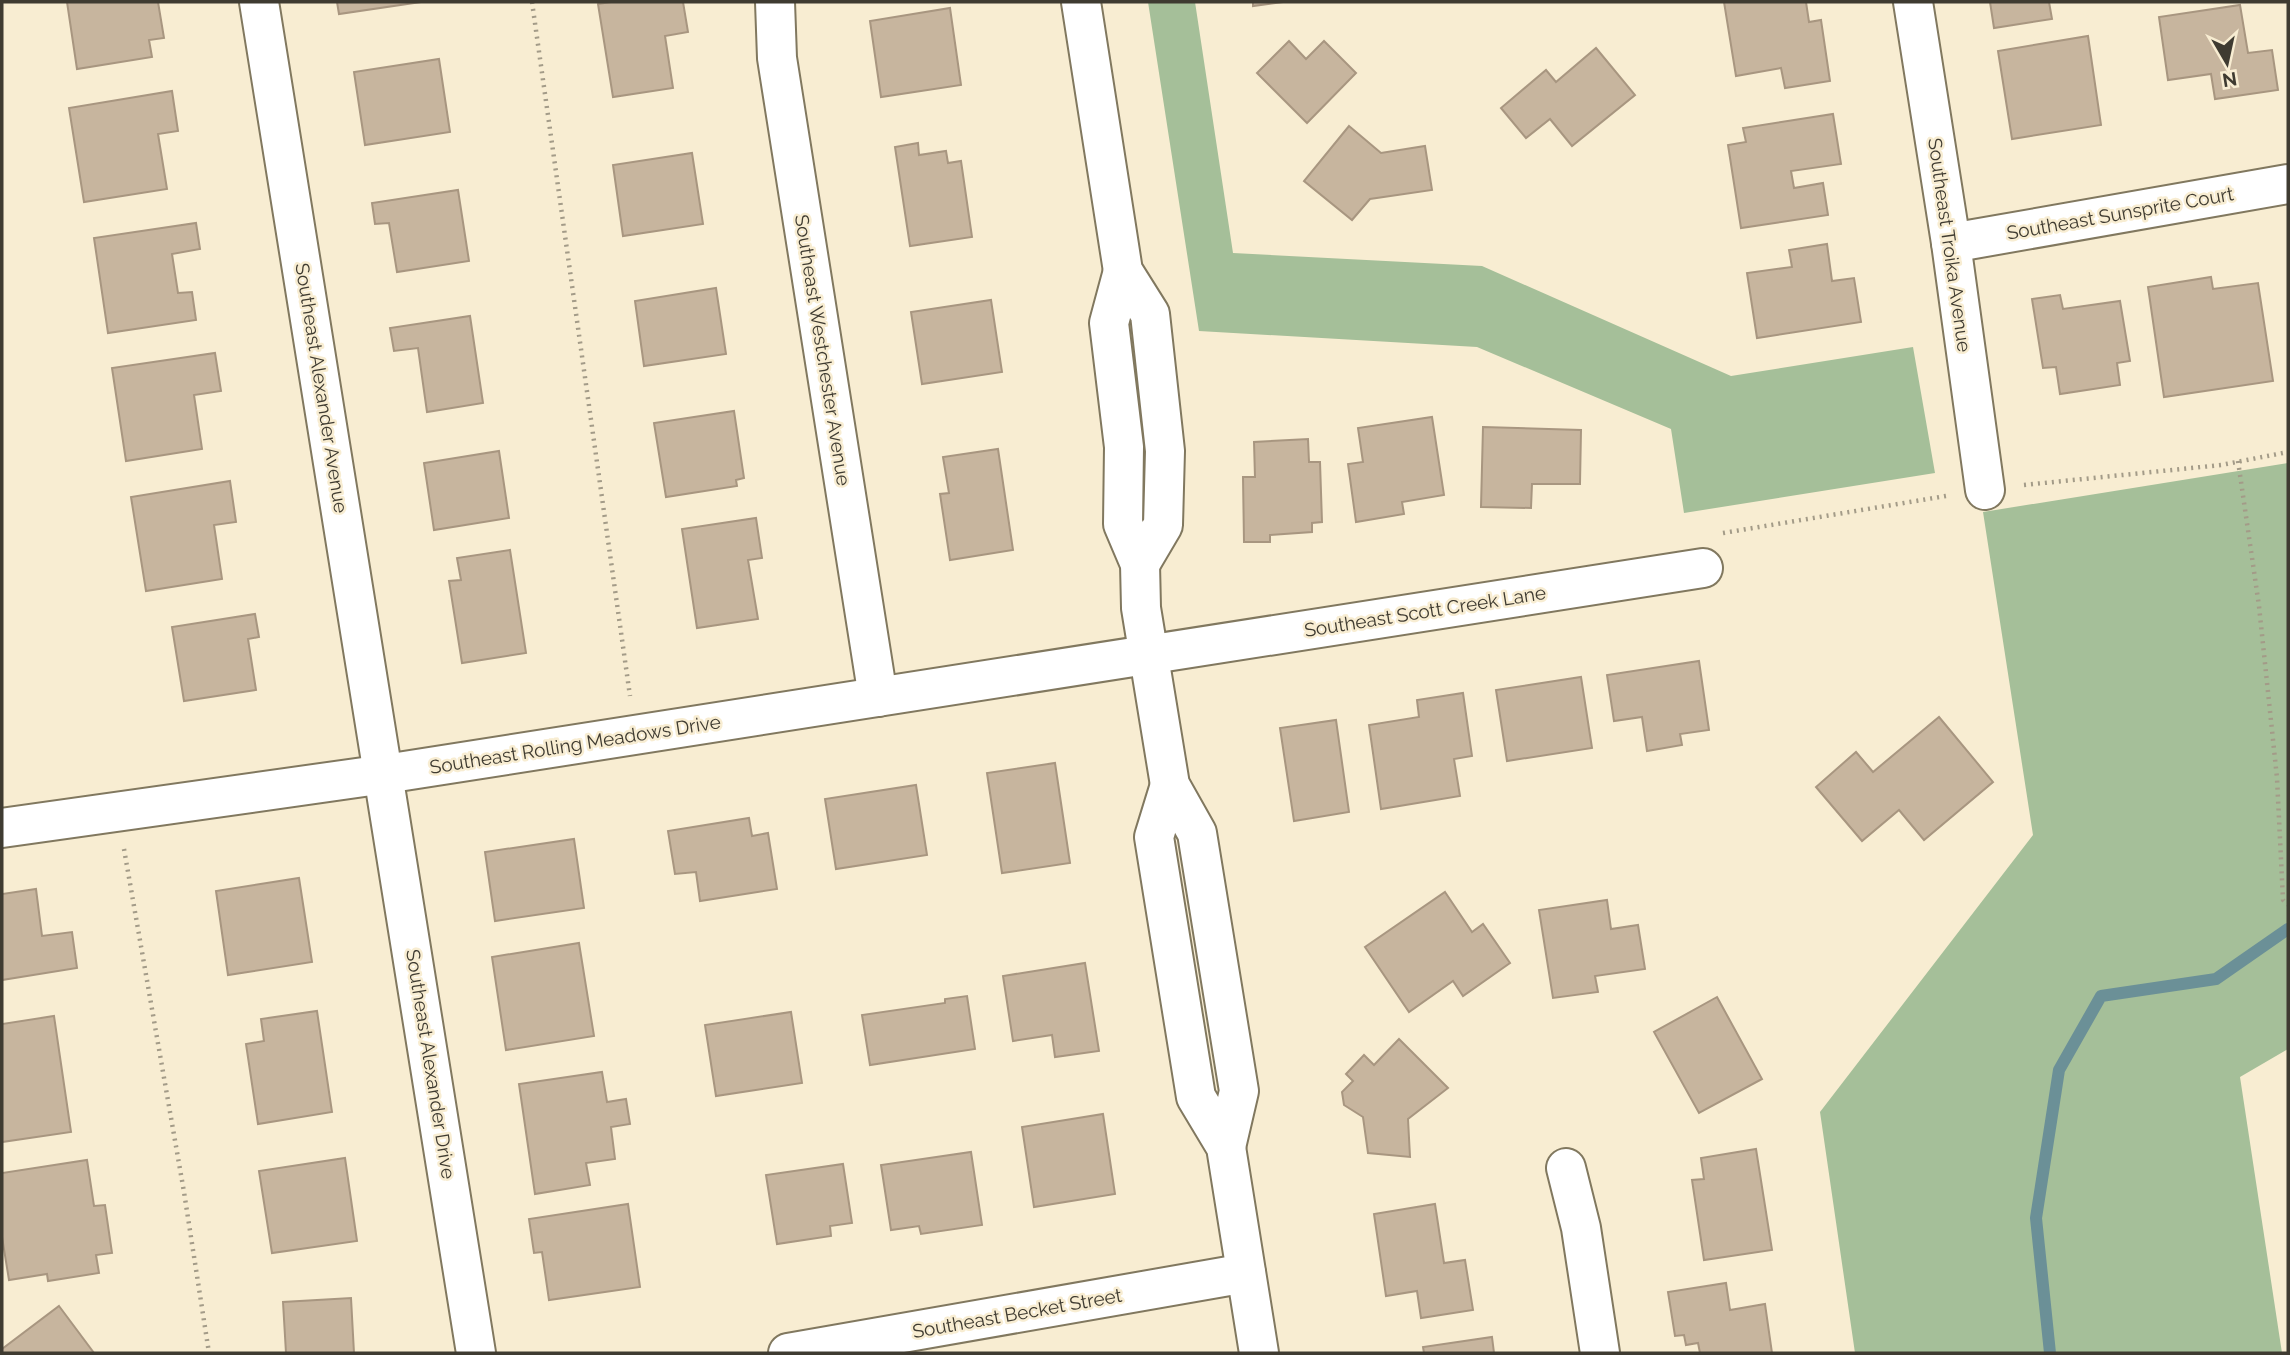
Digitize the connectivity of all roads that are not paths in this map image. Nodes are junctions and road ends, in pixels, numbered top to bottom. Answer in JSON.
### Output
{"nodes":[{"id":1,"x":259,"y":2,"type":"edge"},
{"id":2,"x":775,"y":2,"type":"edge"},
{"id":3,"x":1081,"y":2,"type":"edge"},
{"id":4,"x":1913,"y":2,"type":"edge"},
{"id":5,"x":2288,"y":184,"type":"edge"},
{"id":6,"x":1951,"y":243,"type":"junction"},
{"id":7,"x":1986,"y":489,"type":"dead end"},
{"id":8,"x":1703,"y":568,"type":"dead end"},
{"id":9,"x":1148,"y":654,"type":"junction"},
{"id":10,"x":878,"y":697,"type":"junction"},
{"id":11,"x":385,"y":774,"type":"junction"},
{"id":12,"x":2,"y":828,"type":"edge"},
{"id":13,"x":1566,"y":1168,"type":"dead end"},
{"id":14,"x":1246,"y":1273,"type":"junction"},
{"id":15,"x":476,"y":1353,"type":"edge"},
{"id":16,"x":788,"y":1353,"type":"edge"},
{"id":17,"x":1259,"y":1353,"type":"edge"},
{"id":18,"x":1600,"y":1353,"type":"edge"}],
"edges":[{"from":1,"to":11,"type":"street","name":"Southeast Alexander Avenue"},
{"from":2,"to":10,"type":"street","name":"Southeast Westchester Avenue"},
{"from":3,"to":9,"type":"street"},
{"from":4,"to":6,"type":"street","name":"Southeast Troika Avenue"},
{"from":5,"to":6,"type":"street","name":"Southeast Sunsprite Court"},
{"from":6,"to":7,"type":"street","name":"Southeast Troika Avenue"},
{"from":8,"to":9,"type":"street","name":"Southeast Scott Creek Lane"},
{"from":9,"to":10,"type":"street","name":"Southeast Rolling Meadows Drive"},
{"from":9,"to":14,"type":"street"},
{"from":10,"to":11,"type":"street","name":"Southeast Rolling Meadows Drive"},
{"from":11,"to":12,"type":"street","name":"Southeast Rolling Meadows Drive"},
{"from":11,"to":15,"type":"street","name":"Southeast Alexander Drive"},
{"from":13,"to":18,"type":"street"},
{"from":14,"to":16,"type":"street","name":"Southeast Becket Street"},
{"from":14,"to":17,"type":"street"}]}
